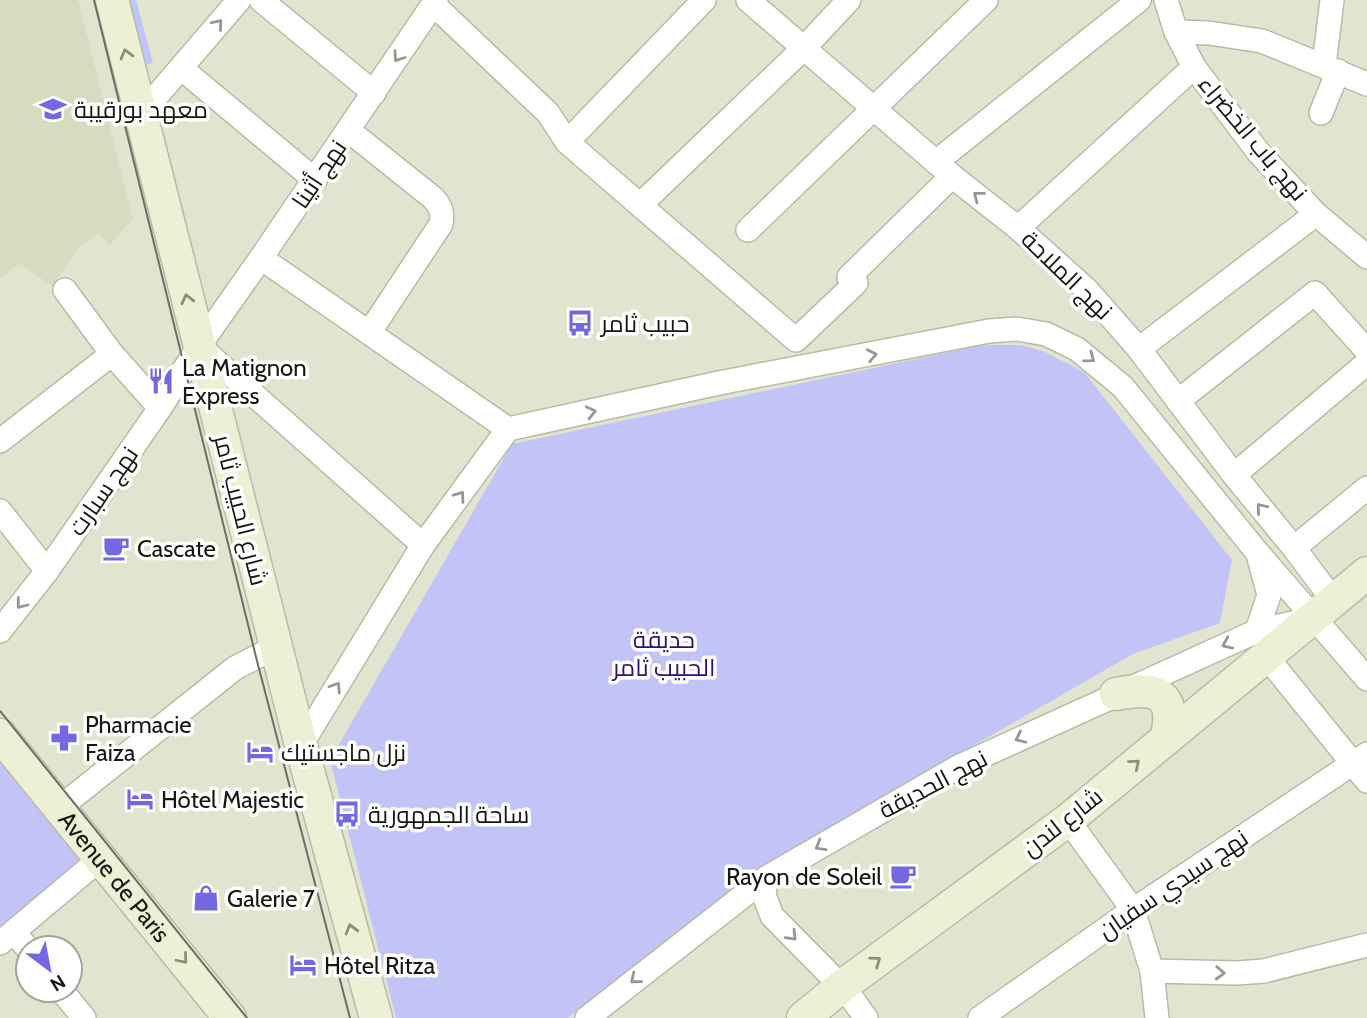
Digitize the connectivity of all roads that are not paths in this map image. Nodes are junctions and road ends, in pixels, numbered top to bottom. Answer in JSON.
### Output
{"nodes":[{"id":1,"x":112,"y":0,"type":"edge"},
{"id":2,"x":239,"y":0,"type":"edge"},
{"id":3,"x":261,"y":0,"type":"edge"},
{"id":4,"x":704,"y":0,"type":"edge"},
{"id":5,"x":748,"y":0,"type":"edge"},
{"id":6,"x":849,"y":0,"type":"edge"},
{"id":7,"x":986,"y":0,"type":"edge"},
{"id":8,"x":1139,"y":0,"type":"edge"},
{"id":9,"x":1166,"y":0,"type":"edge"},
{"id":10,"x":1332,"y":0,"type":"edge"},
{"id":11,"x":434,"y":2,"type":"edge"},
{"id":12,"x":1176,"y":32,"type":"junction"},
{"id":13,"x":804,"y":48,"type":"junction"},
{"id":14,"x":1194,"y":67,"type":"junction"},
{"id":15,"x":181,"y":68,"type":"junction"},
{"id":16,"x":1331,"y":68,"type":"junction"},
{"id":17,"x":1367,"y":84,"type":"edge"},
{"id":18,"x":374,"y":93,"type":"junction"},
{"id":19,"x":875,"y":108,"type":"junction"},
{"id":20,"x":142,"y":113,"type":"junction"},
{"id":21,"x":1321,"y":113,"type":"dead end"},
{"id":22,"x":348,"y":130,"type":"junction"},
{"id":23,"x":567,"y":142,"type":"junction"},
{"id":24,"x":944,"y":169,"type":"junction"},
{"id":25,"x":315,"y":180,"type":"junction"},
{"id":26,"x":640,"y":205,"type":"junction"},
{"id":27,"x":1316,"y":214,"type":"junction"},
{"id":28,"x":1018,"y":228,"type":"junction"},
{"id":29,"x":748,"y":230,"type":"dead end"},
{"id":30,"x":1366,"y":253,"type":"edge"},
{"id":31,"x":261,"y":258,"type":"junction"},
{"id":32,"x":65,"y":290,"type":"dead end"},
{"id":33,"x":369,"y":333,"type":"junction"},
{"id":34,"x":199,"y":346,"type":"junction"},
{"id":35,"x":1139,"y":349,"type":"junction"},
{"id":36,"x":1367,"y":351,"type":"edge"},
{"id":37,"x":112,"y":354,"type":"junction"},
{"id":38,"x":1367,"y":363,"type":"edge"},
{"id":39,"x":1178,"y":401,"type":"junction"},
{"id":40,"x":160,"y":408,"type":"junction"},
{"id":41,"x":508,"y":429,"type":"junction"},
{"id":42,"x":0,"y":441,"type":"edge"},
{"id":43,"x":1234,"y":475,"type":"junction"},
{"id":44,"x":1367,"y":488,"type":"edge"},
{"id":45,"x":0,"y":510,"type":"edge"},
{"id":46,"x":423,"y":545,"type":"junction"},
{"id":47,"x":1294,"y":548,"type":"junction"},
{"id":48,"x":1257,"y":552,"type":"junction"},
{"id":49,"x":47,"y":571,"type":"junction"},
{"id":50,"x":1367,"y":573,"type":"edge"},
{"id":51,"x":1324,"y":609,"type":"junction"},
{"id":52,"x":0,"y":631,"type":"edge"},
{"id":53,"x":1262,"y":643,"type":"junction"},
{"id":54,"x":276,"y":647,"type":"junction"},
{"id":55,"x":1367,"y":680,"type":"edge"},
{"id":56,"x":1116,"y":694,"type":"junction"},
{"id":57,"x":0,"y":735,"type":"edge"},
{"id":58,"x":1166,"y":739,"type":"junction"},
{"id":59,"x":300,"y":745,"type":"junction"},
{"id":60,"x":1362,"y":766,"type":"edge"},
{"id":61,"x":58,"y":808,"type":"junction"},
{"id":62,"x":1068,"y":820,"type":"junction"},
{"id":63,"x":100,"y":859,"type":"junction"},
{"id":64,"x":766,"y":878,"type":"junction"},
{"id":65,"x":1133,"y":909,"type":"junction"},
{"id":66,"x":21,"y":934,"type":"edge"},
{"id":67,"x":1367,"y":945,"type":"edge"},
{"id":68,"x":1152,"y":971,"type":"junction"},
{"id":69,"x":841,"y":987,"type":"junction"},
{"id":70,"x":72,"y":1004,"type":"edge"},
{"id":71,"x":217,"y":1013,"type":"edge"},
{"id":72,"x":84,"y":1018,"type":"edge"},
{"id":73,"x":376,"y":1018,"type":"edge"},
{"id":74,"x":587,"y":1018,"type":"edge"},
{"id":75,"x":803,"y":1018,"type":"edge"},
{"id":76,"x":866,"y":1018,"type":"edge"},
{"id":77,"x":980,"y":1018,"type":"edge"},
{"id":78,"x":1157,"y":1018,"type":"edge"}],
"edges":[{"from":20,"to":1,"type":"main road","name":"شارع الحبيب ثامر","one_way":true},
{"from":15,"to":2,"type":"street","one_way":true},
{"from":3,"to":18,"type":"street"},
{"from":4,"to":23,"type":"street"},
{"from":5,"to":13,"type":"street","name":"نهج الملاحة"},
{"from":6,"to":13,"type":"street"},
{"from":7,"to":19,"type":"street"},
{"from":8,"to":24,"type":"street"},
{"from":9,"to":12,"type":"street","name":"نهج باب الخضراء"},
{"from":10,"to":16,"type":"street"},
{"from":11,"to":18,"type":"street","name":"نهج أثينا","one_way":true},
{"from":11,"to":23,"type":"street"},
{"from":12,"to":14,"type":"street","name":"نهج باب الخضراء"},
{"from":12,"to":16,"type":"street"},
{"from":13,"to":19,"type":"street","name":"نهج الملاحة"},
{"from":13,"to":26,"type":"street"},
{"from":14,"to":27,"type":"street","name":"نهج باب الخضراء"},
{"from":14,"to":28,"type":"street"},
{"from":15,"to":20,"type":"street"},
{"from":15,"to":25,"type":"street"},
{"from":16,"to":17,"type":"street"},
{"from":16,"to":21,"type":"street"},
{"from":18,"to":22,"type":"street","name":"نهج أثينا"},
{"from":19,"to":24,"type":"street","name":"نهج الملاحة"},
{"from":19,"to":29,"type":"street"},
{"from":34,"to":20,"type":"main road","name":"شارع الحبيب ثامر","one_way":true},
{"from":22,"to":25,"type":"street","name":"نهج أثينا"},
{"from":22,"to":33,"type":"street"},
{"from":23,"to":26,"type":"street"},
{"from":24,"to":26,"type":"street"},
{"from":28,"to":24,"type":"street","name":"نهج الملاحة","one_way":true},
{"from":25,"to":31,"type":"street","name":"نهج أثينا"},
{"from":27,"to":30,"type":"street","name":"نهج باب الخضراء"},
{"from":27,"to":35,"type":"street"},
{"from":28,"to":35,"type":"street","name":"نهج الملاحة"},
{"from":31,"to":33,"type":"street"},
{"from":31,"to":34,"type":"street","name":"نهج أثينا"},
{"from":32,"to":37,"type":"street"},
{"from":33,"to":41,"type":"street"},
{"from":34,"to":40,"type":"street","name":"نهج سبارت"},
{"from":34,"to":46,"type":"street"},
{"from":34,"to":54,"type":"main road","name":"شارع الحبيب ثامر"},
{"from":35,"to":39,"type":"street","name":"نهج الملاحة"},
{"from":36,"to":39,"type":"street"},
{"from":37,"to":40,"type":"street"},
{"from":37,"to":42,"type":"street"},
{"from":38,"to":43,"type":"street"},
{"from":39,"to":43,"type":"street","name":"نهج الملاحة"},
{"from":40,"to":49,"type":"street","name":"نهج سبارت"},
{"from":46,"to":41,"type":"street","one_way":true},
{"from":41,"to":48,"type":"street","one_way":true},
{"from":47,"to":43,"type":"street","name":"نهج الملاحة","one_way":true},
{"from":44,"to":47,"type":"street"},
{"from":45,"to":49,"type":"street"},
{"from":59,"to":46,"type":"street","one_way":true},
{"from":47,"to":51,"type":"street","name":"نهج الملاحة"},
{"from":48,"to":51,"type":"street"},
{"from":48,"to":53,"type":"street"},
{"from":49,"to":52,"type":"street","name":"نهج سبارت","one_way":true},
{"from":50,"to":51,"type":"main road","name":"شارع لندن"},
{"from":51,"to":53,"type":"main road","name":"شارع لندن"},
{"from":51,"to":55,"type":"street"},
{"from":53,"to":56,"type":"street","name":"نهج الحديقة","one_way":true},
{"from":53,"to":58,"type":"main road","name":"شارع لندن"},
{"from":53,"to":60,"type":"street"},
{"from":54,"to":59,"type":"main road","name":"شارع الحبيب ثامر"},
{"from":54,"to":61,"type":"street"},
{"from":56,"to":58,"type":"main road"},
{"from":56,"to":64,"type":"street","name":"نهج الحديقة","one_way":true},
{"from":57,"to":61,"type":"main road","name":"Avenue de Paris"},
{"from":62,"to":58,"type":"main road","name":"شارع لندن","one_way":true},
{"from":73,"to":59,"type":"main road","name":"شارع الحبيب ثامر","one_way":true},
{"from":60,"to":65,"type":"street","name":"نهج سيدي سفيان"},
{"from":61,"to":63,"type":"main road","name":"Avenue de Paris"},
{"from":62,"to":65,"type":"street"},
{"from":69,"to":62,"type":"main road","name":"شارع لندن","one_way":true},
{"from":63,"to":66,"type":"street"},
{"from":63,"to":71,"type":"main road","name":"Avenue de Paris","one_way":true},
{"from":64,"to":69,"type":"street","one_way":true},
{"from":64,"to":74,"type":"street","name":"نهج الحديقة","one_way":true},
{"from":65,"to":68,"type":"street"},
{"from":65,"to":77,"type":"street","name":"نهج سيدي سفيان"},
{"from":68,"to":67,"type":"street","one_way":true},
{"from":68,"to":78,"type":"street"},
{"from":69,"to":75,"type":"main road","name":"شارع لندن"},
{"from":69,"to":76,"type":"street"},
{"from":70,"to":72,"type":"street"}]}
